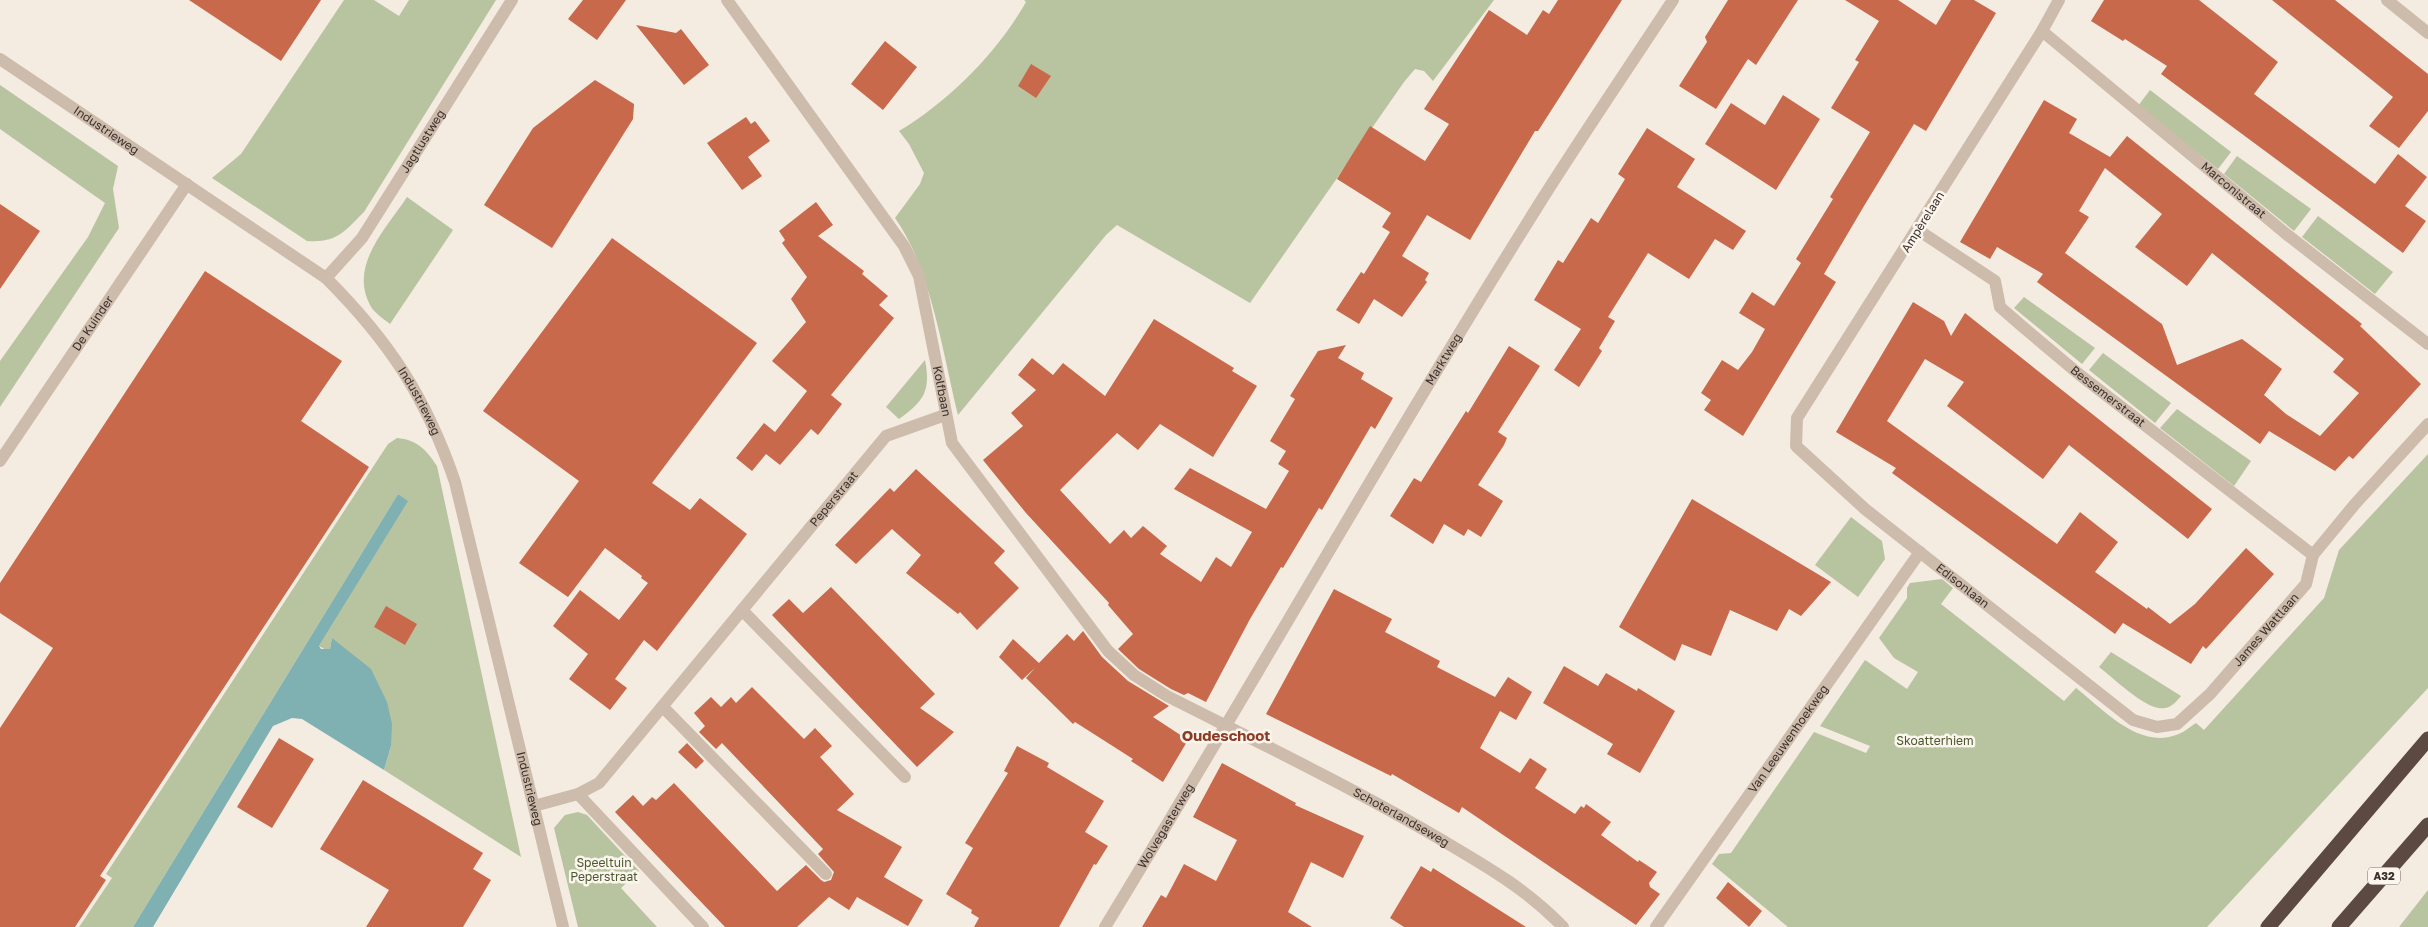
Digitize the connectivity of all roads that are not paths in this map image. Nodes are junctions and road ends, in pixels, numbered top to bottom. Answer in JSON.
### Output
{"nodes":[{"id":1,"x":512,"y":0,"type":"edge"},
{"id":2,"x":727,"y":0,"type":"edge"},
{"id":3,"x":1673,"y":0,"type":"edge"},
{"id":4,"x":2059,"y":0,"type":"edge"},
{"id":5,"x":2387,"y":0,"type":"edge"},
{"id":6,"x":2042,"y":31,"type":"junction"},
{"id":7,"x":2428,"y":33,"type":"edge"},
{"id":8,"x":0,"y":59,"type":"edge"},
{"id":9,"x":187,"y":184,"type":"junction"},
{"id":10,"x":1918,"y":230,"type":"junction"},
{"id":11,"x":326,"y":278,"type":"junction"},
{"id":12,"x":2428,"y":344,"type":"edge"},
{"id":13,"x":945,"y":415,"type":"junction"},
{"id":14,"x":2428,"y":424,"type":"edge"},
{"id":15,"x":1796,"y":446,"type":"joint"},
{"id":16,"x":0,"y":461,"type":"edge"},
{"id":17,"x":1920,"y":552,"type":"junction"},
{"id":18,"x":2313,"y":555,"type":"junction"},
{"id":19,"x":742,"y":610,"type":"junction"},
{"id":20,"x":663,"y":707,"type":"junction"},
{"id":21,"x":2133,"y":720,"type":"joint"},
{"id":22,"x":1227,"y":726,"type":"junction"},
{"id":23,"x":2428,"y":739,"type":"edge"},
{"id":24,"x":905,"y":777,"type":"dead end"},
{"id":25,"x":578,"y":794,"type":"junction"},
{"id":26,"x":534,"y":806,"type":"junction"},
{"id":27,"x":2428,"y":825,"type":"edge"},
{"id":28,"x":826,"y":874,"type":"dead end"},
{"id":29,"x":563,"y":927,"type":"edge"},
{"id":30,"x":703,"y":927,"type":"edge"},
{"id":31,"x":1105,"y":927,"type":"edge"},
{"id":32,"x":1563,"y":927,"type":"edge"},
{"id":33,"x":1656,"y":927,"type":"edge"},
{"id":34,"x":2268,"y":927,"type":"edge"},
{"id":35,"x":2339,"y":927,"type":"edge"}],
"edges":[{"from":1,"to":11,"type":"street","name":"Jagtlustweg"},
{"from":2,"to":13,"type":"street","name":"Kolfbaan"},
{"from":3,"to":22,"type":"street","name":"Marktweg"},
{"from":4,"to":6,"type":"street","name":"Ampèrelaan"},
{"from":5,"to":7,"type":"street"},
{"from":6,"to":10,"type":"street","name":"Ampèrelaan"},
{"from":6,"to":12,"type":"street","name":"Marconistraat"},
{"from":8,"to":9,"type":"street","name":"Industrieweg"},
{"from":9,"to":11,"type":"street","name":"Industrieweg"},
{"from":9,"to":16,"type":"street","name":"De Kuinder"},
{"from":10,"to":15,"type":"street","name":"Ampèrelaan"},
{"from":10,"to":18,"type":"street","name":"Bessemerstraat"},
{"from":11,"to":26,"type":"street","name":"Industrieweg"},
{"from":13,"to":19,"type":"street","name":"Peperstraat"},
{"from":13,"to":22,"type":"street","name":"Kolfbaan"},
{"from":14,"to":18,"type":"street","name":"James Wattlaan"},
{"from":15,"to":17,"type":"street","name":"Edisonlaan"},
{"from":17,"to":21,"type":"street","name":"Edisonlaan"},
{"from":17,"to":33,"type":"street","name":"Van Leeuwenhoekweg"},
{"from":18,"to":21,"type":"street","name":"James Wattlaan"},
{"from":19,"to":20,"type":"street","name":"Peperstraat"},
{"from":19,"to":24,"type":"street"},
{"from":20,"to":25,"type":"street","name":"Peperstraat"},
{"from":20,"to":28,"type":"street"},
{"from":22,"to":31,"type":"street","name":"Wolvegasterweg"},
{"from":22,"to":32,"type":"street","name":"Schoterlandseweg"},
{"from":23,"to":34,"type":"highway"},
{"from":25,"to":26,"type":"street","name":"Peperstraat"},
{"from":25,"to":30,"type":"street"},
{"from":26,"to":29,"type":"street","name":"Industrieweg"},
{"from":27,"to":35,"type":"highway","number":"A32"}]}
